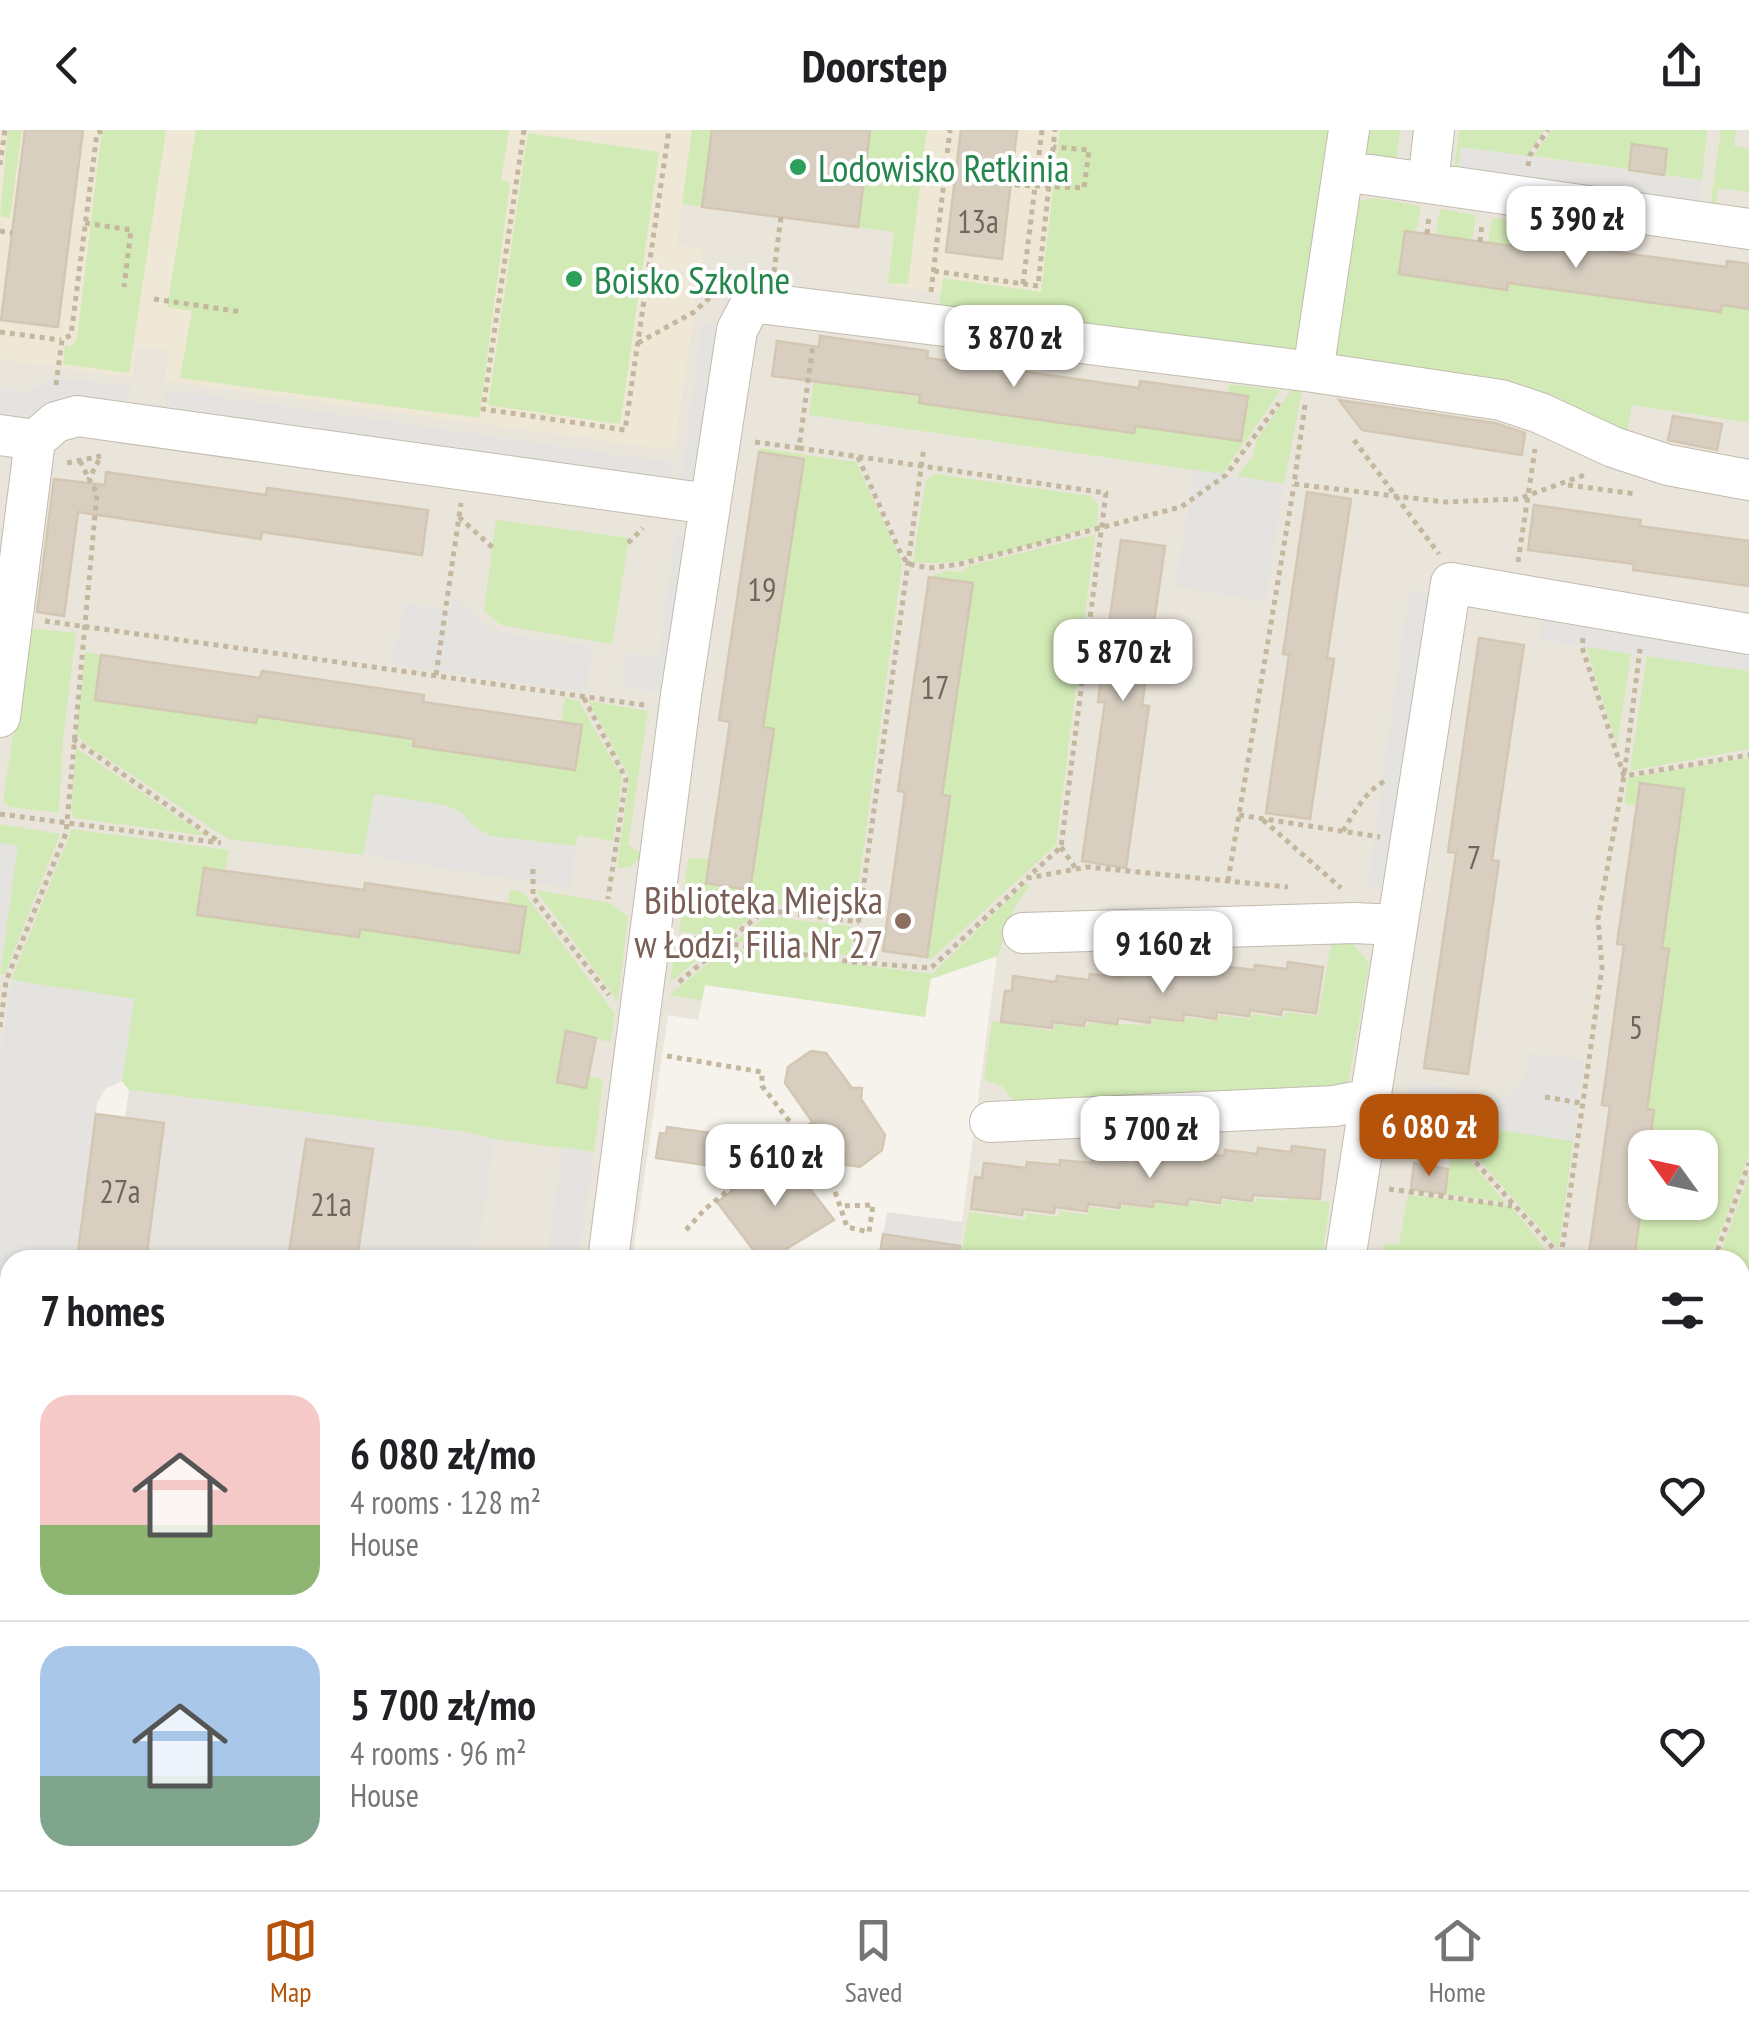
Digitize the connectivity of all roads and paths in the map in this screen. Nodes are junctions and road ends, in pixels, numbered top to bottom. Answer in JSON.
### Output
{"nodes":[{"id":1,"x":4,"y":130,"type":"edge"},
{"id":2,"x":105,"y":130,"type":"edge"},
{"id":3,"x":524,"y":130,"type":"edge"},
{"id":4,"x":670,"y":130,"type":"edge"},
{"id":5,"x":950,"y":130,"type":"edge"},
{"id":6,"x":1042,"y":130,"type":"edge"},
{"id":7,"x":1055,"y":130,"type":"edge"},
{"id":8,"x":1349,"y":130,"type":"edge"},
{"id":9,"x":1434,"y":130,"type":"edge"},
{"id":10,"x":1053,"y":147,"type":"junction"},
{"id":11,"x":0,"y":165,"type":"edge"},
{"id":12,"x":1343,"y":171,"type":"junction"},
{"id":13,"x":1428,"y":183,"type":"junction"},
{"id":14,"x":1015,"y":185,"type":"dead end"},
{"id":15,"x":1034,"y":187,"type":"junction"},
{"id":16,"x":1049,"y":188,"type":"junction"},
{"id":17,"x":782,"y":217,"type":"dead end"},
{"id":18,"x":85,"y":224,"type":"junction"},
{"id":19,"x":1749,"y":229,"type":"edge"},
{"id":20,"x":0,"y":231,"type":"edge"},
{"id":21,"x":12,"y":233,"type":"dead end"},
{"id":22,"x":934,"y":271,"type":"junction"},
{"id":23,"x":1023,"y":284,"type":"junction"},
{"id":24,"x":124,"y":287,"type":"dead end"},
{"id":25,"x":154,"y":299,"type":"dead end"},
{"id":26,"x":765,"y":304,"type":"junction"},
{"id":27,"x":818,"y":311,"type":"junction"},
{"id":28,"x":242,"y":312,"type":"dead end"},
{"id":29,"x":928,"y":324,"type":"junction"},
{"id":30,"x":0,"y":332,"type":"edge"},
{"id":31,"x":62,"y":340,"type":"junction"},
{"id":32,"x":638,"y":343,"type":"junction"},
{"id":33,"x":1311,"y":372,"type":"junction"},
{"id":34,"x":1279,"y":402,"type":"dead end"},
{"id":35,"x":1540,"y":412,"type":"junction"},
{"id":36,"x":115,"y":422,"type":"junction"},
{"id":37,"x":30,"y":433,"type":"edge"},
{"id":38,"x":1354,"y":440,"type":"dead end"},
{"id":39,"x":745,"y":447,"type":"dead end"},
{"id":40,"x":1613,"y":447,"type":"junction"},
{"id":41,"x":799,"y":448,"type":"junction"},
{"id":42,"x":924,"y":448,"type":"dead end"},
{"id":43,"x":858,"y":457,"type":"junction"},
{"id":44,"x":80,"y":461,"type":"dead end"},
{"id":45,"x":922,"y":466,"type":"junction"},
{"id":46,"x":466,"y":470,"type":"junction"},
{"id":47,"x":89,"y":479,"type":"junction"},
{"id":48,"x":1749,"y":480,"type":"edge"},
{"id":49,"x":1294,"y":484,"type":"junction"},
{"id":50,"x":1394,"y":494,"type":"junction"},
{"id":51,"x":1528,"y":496,"type":"junction"},
{"id":52,"x":709,"y":504,"type":"junction"},
{"id":53,"x":459,"y":517,"type":"junction"},
{"id":54,"x":1102,"y":530,"type":"junction"},
{"id":55,"x":493,"y":548,"type":"dead end"},
{"id":56,"x":908,"y":564,"type":"junction"},
{"id":57,"x":1451,"y":583,"type":"junction"},
{"id":58,"x":1514,"y":594,"type":"junction"},
{"id":59,"x":1588,"y":607,"type":"junction"},
{"id":60,"x":1644,"y":617,"type":"junction"},
{"id":61,"x":13,"y":618,"type":"junction"},
{"id":62,"x":83,"y":626,"type":"junction"},
{"id":63,"x":1749,"y":634,"type":"edge"},
{"id":64,"x":436,"y":675,"type":"junction"},
{"id":65,"x":583,"y":696,"type":"junction"},
{"id":66,"x":656,"y":699,"type":"dead end"},
{"id":67,"x":0,"y":717,"type":"edge"},
{"id":68,"x":73,"y":740,"type":"junction"},
{"id":69,"x":1749,"y":755,"type":"edge"},
{"id":70,"x":1624,"y":776,"type":"junction"},
{"id":71,"x":0,"y":814,"type":"edge"},
{"id":72,"x":1239,"y":815,"type":"junction"},
{"id":73,"x":1261,"y":818,"type":"junction"},
{"id":74,"x":66,"y":823,"type":"junction"},
{"id":75,"x":1410,"y":841,"type":"junction"},
{"id":76,"x":1061,"y":847,"type":"junction"},
{"id":77,"x":1076,"y":868,"type":"dead end"},
{"id":78,"x":534,"y":869,"type":"dead end"},
{"id":79,"x":1028,"y":878,"type":"dead end"},
{"id":80,"x":1228,"y":882,"type":"dead end"},
{"id":81,"x":1348,"y":894,"type":"dead end"},
{"id":82,"x":656,"y":896,"type":"junction"},
{"id":83,"x":608,"y":899,"type":"dead end"},
{"id":84,"x":765,"y":910,"type":"junction"},
{"id":85,"x":859,"y":922,"type":"junction"},
{"id":86,"x":1397,"y":925,"type":"junction"},
{"id":87,"x":1023,"y":933,"type":"dead end"},
{"id":88,"x":854,"y":962,"type":"dead end"},
{"id":89,"x":3,"y":981,"type":"edge"},
{"id":90,"x":679,"y":981,"type":"dead end"},
{"id":91,"x":610,"y":996,"type":"dead end"},
{"id":92,"x":0,"y":1028,"type":"edge"},
{"id":93,"x":654,"y":1054,"type":"dead end"},
{"id":94,"x":1545,"y":1097,"type":"dead end"},
{"id":95,"x":1371,"y":1099,"type":"junction"},
{"id":96,"x":1581,"y":1102,"type":"junction"},
{"id":97,"x":1422,"y":1103,"type":"dead end"},
{"id":98,"x":990,"y":1122,"type":"dead end"},
{"id":99,"x":812,"y":1124,"type":"dead end"},
{"id":100,"x":799,"y":1134,"type":"junction"},
{"id":101,"x":1749,"y":1163,"type":"edge"},
{"id":102,"x":1357,"y":1185,"type":"junction"},
{"id":103,"x":840,"y":1206,"type":"junction"},
{"id":104,"x":1515,"y":1206,"type":"junction"},
{"id":105,"x":686,"y":1230,"type":"dead end"},
{"id":106,"x":609,"y":1250,"type":"edge"},
{"id":107,"x":1347,"y":1250,"type":"edge"},
{"id":108,"x":1556,"y":1250,"type":"edge"},
{"id":109,"x":1564,"y":1250,"type":"edge"},
{"id":110,"x":1718,"y":1250,"type":"edge"}],
"edges":[{"from":1,"to":11,"type":"path"},
{"from":2,"to":18,"type":"path"},
{"from":3,"to":32,"type":"path"},
{"from":4,"to":32,"type":"path"},
{"from":5,"to":22,"type":"path"},
{"from":6,"to":15,"type":"path"},
{"from":7,"to":10,"type":"path"},
{"from":8,"to":12,"type":"street"},
{"from":9,"to":13,"type":"street"},
{"from":10,"to":16,"type":"path"},
{"from":10,"to":16,"type":"path"},
{"from":12,"to":13,"type":"street"},
{"from":12,"to":33,"type":"street"},
{"from":13,"to":19,"type":"street"},
{"from":14,"to":15,"type":"path"},
{"from":15,"to":16,"type":"path"},
{"from":15,"to":23,"type":"path"},
{"from":16,"to":23,"type":"path"},
{"from":17,"to":26,"type":"path"},
{"from":18,"to":24,"type":"path"},
{"from":18,"to":31,"type":"path"},
{"from":20,"to":21,"type":"path"},
{"from":22,"to":23,"type":"path"},
{"from":22,"to":29,"type":"path"},
{"from":25,"to":28,"type":"path"},
{"from":26,"to":27,"type":"street"},
{"from":26,"to":32,"type":"path"},
{"from":26,"to":52,"type":"street"},
{"from":27,"to":29,"type":"street"},
{"from":27,"to":41,"type":"path"},
{"from":29,"to":33,"type":"street"},
{"from":30,"to":31,"type":"path"},
{"from":31,"to":37,"type":"path"},
{"from":33,"to":35,"type":"street"},
{"from":33,"to":49,"type":"path"},
{"from":34,"to":54,"type":"path"},
{"from":35,"to":40,"type":"street"},
{"from":35,"to":51,"type":"path"},
{"from":36,"to":37,"type":"street"},
{"from":36,"to":46,"type":"street"},
{"from":36,"to":47,"type":"path"},
{"from":37,"to":61,"type":"street"},
{"from":38,"to":50,"type":"path"},
{"from":39,"to":41,"type":"path"},
{"from":40,"to":48,"type":"street"},
{"from":40,"to":51,"type":"path"},
{"from":41,"to":43,"type":"path"},
{"from":42,"to":45,"type":"path"},
{"from":43,"to":45,"type":"path"},
{"from":43,"to":56,"type":"path"},
{"from":44,"to":47,"type":"path"},
{"from":45,"to":54,"type":"path"},
{"from":45,"to":56,"type":"path"},
{"from":46,"to":52,"type":"street"},
{"from":46,"to":53,"type":"path"},
{"from":47,"to":62,"type":"path"},
{"from":49,"to":50,"type":"path"},
{"from":49,"to":72,"type":"path"},
{"from":50,"to":51,"type":"path"},
{"from":50,"to":57,"type":"path"},
{"from":51,"to":58,"type":"path"},
{"from":52,"to":82,"type":"street"},
{"from":53,"to":55,"type":"path"},
{"from":53,"to":64,"type":"path"},
{"from":54,"to":56,"type":"path"},
{"from":54,"to":76,"type":"path"},
{"from":56,"to":85,"type":"path"},
{"from":57,"to":58,"type":"street"},
{"from":57,"to":75,"type":"street"},
{"from":58,"to":59,"type":"street"},
{"from":59,"to":60,"type":"street"},
{"from":59,"to":70,"type":"path"},
{"from":60,"to":63,"type":"street"},
{"from":60,"to":70,"type":"path"},
{"from":61,"to":62,"type":"path"},
{"from":61,"to":67,"type":"street"},
{"from":62,"to":64,"type":"path"},
{"from":62,"to":68,"type":"path"},
{"from":64,"to":65,"type":"path"},
{"from":65,"to":66,"type":"path"},
{"from":65,"to":83,"type":"path"},
{"from":68,"to":74,"type":"path"},
{"from":68,"to":74,"type":"path"},
{"from":69,"to":70,"type":"path"},
{"from":70,"to":96,"type":"path"},
{"from":71,"to":74,"type":"path"},
{"from":72,"to":73,"type":"path"},
{"from":72,"to":80,"type":"path"},
{"from":73,"to":75,"type":"path"},
{"from":73,"to":81,"type":"path"},
{"from":74,"to":89,"type":"path"},
{"from":75,"to":86,"type":"street"},
{"from":76,"to":77,"type":"path"},
{"from":76,"to":79,"type":"path"},
{"from":78,"to":91,"type":"path"},
{"from":82,"to":84,"type":"path"},
{"from":82,"to":106,"type":"street"},
{"from":84,"to":85,"type":"path"},
{"from":84,"to":90,"type":"path"},
{"from":85,"to":88,"type":"path"},
{"from":86,"to":87,"type":"street"},
{"from":86,"to":95,"type":"street"},
{"from":89,"to":92,"type":"path"},
{"from":93,"to":100,"type":"path"},
{"from":94,"to":96,"type":"path"},
{"from":95,"to":98,"type":"street"},
{"from":95,"to":102,"type":"street"},
{"from":96,"to":109,"type":"path"},
{"from":97,"to":104,"type":"path"},
{"from":99,"to":100,"type":"path"},
{"from":100,"to":103,"type":"path"},
{"from":100,"to":105,"type":"path"},
{"from":101,"to":110,"type":"path"},
{"from":102,"to":104,"type":"path"},
{"from":102,"to":107,"type":"street"},
{"from":103,"to":103,"type":"path"},
{"from":104,"to":108,"type":"path"}]}
